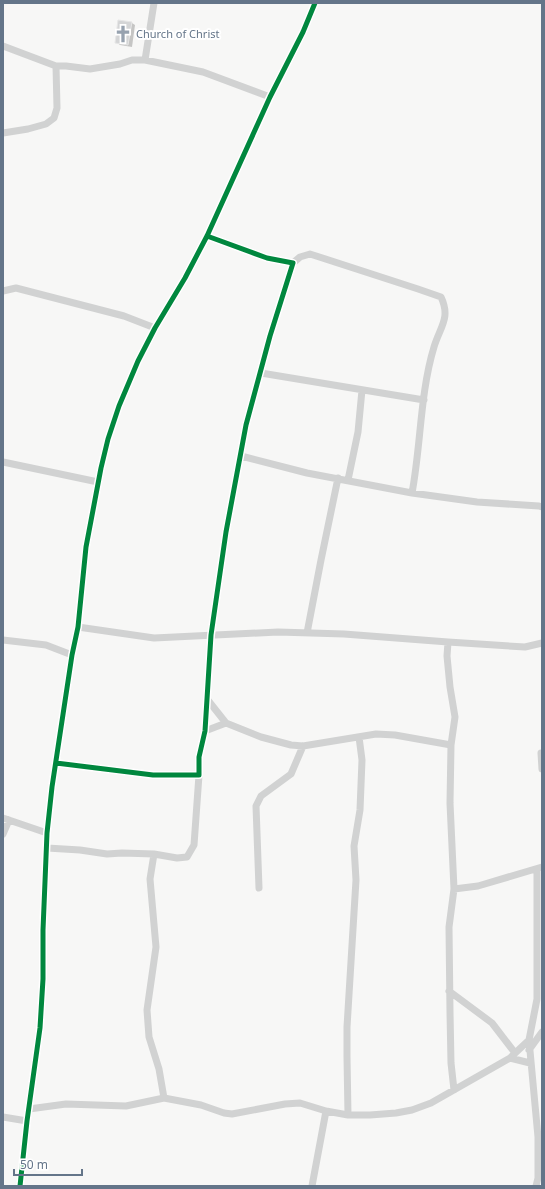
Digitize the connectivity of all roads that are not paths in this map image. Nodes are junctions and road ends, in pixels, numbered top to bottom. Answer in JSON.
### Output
{"nodes":[{"id":1,"x":154,"y":3,"type":"edge"},
{"id":2,"x":315,"y":3,"type":"edge"},
{"id":3,"x":3,"y":46,"type":"edge"},
{"id":4,"x":145,"y":60,"type":"junction"},
{"id":5,"x":56,"y":66,"type":"junction"},
{"id":6,"x":270,"y":97,"type":"junction"},
{"id":7,"x":3,"y":132,"type":"edge"},
{"id":8,"x":207,"y":236,"type":"junction"},
{"id":9,"x":293,"y":263,"type":"junction"},
{"id":10,"x":3,"y":291,"type":"edge"},
{"id":11,"x":155,"y":328,"type":"junction"},
{"id":12,"x":261,"y":372,"type":"junction"},
{"id":13,"x":362,"y":390,"type":"junction"},
{"id":14,"x":424,"y":400,"type":"junction"},
{"id":15,"x":241,"y":456,"type":"junction"},
{"id":16,"x":3,"y":462,"type":"edge"},
{"id":17,"x":338,"y":478,"type":"junction"},
{"id":18,"x":348,"y":480,"type":"junction"},
{"id":19,"x":98,"y":482,"type":"junction"},
{"id":20,"x":412,"y":493,"type":"junction"},
{"id":21,"x":542,"y":507,"type":"edge"},
{"id":22,"x":78,"y":627,"type":"junction"},
{"id":23,"x":307,"y":633,"type":"junction"},
{"id":24,"x":211,"y":635,"type":"junction"},
{"id":25,"x":3,"y":640,"type":"edge"},
{"id":26,"x":448,"y":642,"type":"junction"},
{"id":27,"x":542,"y":643,"type":"edge"},
{"id":28,"x":72,"y":655,"type":"junction"},
{"id":29,"x":207,"y":699,"type":"junction"},
{"id":30,"x":226,"y":723,"type":"junction"},
{"id":31,"x":205,"y":731,"type":"junction"},
{"id":32,"x":359,"y":737,"type":"junction"},
{"id":33,"x":451,"y":745,"type":"junction"},
{"id":34,"x":303,"y":746,"type":"junction"},
{"id":35,"x":541,"y":753,"type":"edge"},
{"id":36,"x":56,"y":763,"type":"junction"},
{"id":37,"x":542,"y":769,"type":"edge"},
{"id":38,"x":199,"y":775,"type":"junction"},
{"id":39,"x":6,"y":819,"type":"edge"},
{"id":40,"x":47,"y":833,"type":"junction"},
{"id":41,"x":3,"y":834,"type":"edge"},
{"id":42,"x":47,"y":848,"type":"junction"},
{"id":43,"x":154,"y":854,"type":"junction"},
{"id":44,"x":540,"y":868,"type":"edge"},
{"id":45,"x":259,"y":888,"type":"dead end"},
{"id":46,"x":454,"y":889,"type":"junction"},
{"id":47,"x":449,"y":991,"type":"junction"},
{"id":48,"x":542,"y":1032,"type":"edge"},
{"id":49,"x":529,"y":1040,"type":"junction"},
{"id":50,"x":529,"y":1050,"type":"junction"},
{"id":51,"x":512,"y":1056,"type":"junction"},
{"id":52,"x":530,"y":1063,"type":"junction"},
{"id":53,"x":454,"y":1090,"type":"junction"},
{"id":54,"x":164,"y":1098,"type":"junction"},
{"id":55,"x":29,"y":1109,"type":"junction"},
{"id":56,"x":326,"y":1111,"type":"junction"},
{"id":57,"x":348,"y":1115,"type":"junction"},
{"id":58,"x":3,"y":1117,"type":"edge"},
{"id":59,"x":27,"y":1121,"type":"junction"},
{"id":60,"x":540,"y":1137,"type":"edge"},
{"id":61,"x":20,"y":1186,"type":"edge"},
{"id":62,"x":312,"y":1186,"type":"edge"},
{"id":63,"x":536,"y":1186,"type":"edge"}],
"edges":[{"from":1,"to":4,"type":"street"},
{"from":2,"to":6,"type":"street"},
{"from":3,"to":5,"type":"street"},
{"from":4,"to":5,"type":"street"},
{"from":4,"to":6,"type":"street"},
{"from":5,"to":7,"type":"street"},
{"from":6,"to":8,"type":"street"},
{"from":8,"to":9,"type":"street"},
{"from":8,"to":11,"type":"street"},
{"from":9,"to":12,"type":"street"},
{"from":9,"to":14,"type":"street"},
{"from":10,"to":11,"type":"street"},
{"from":11,"to":19,"type":"street"},
{"from":12,"to":13,"type":"street"},
{"from":12,"to":15,"type":"street"},
{"from":13,"to":14,"type":"street"},
{"from":13,"to":18,"type":"street"},
{"from":14,"to":20,"type":"street"},
{"from":15,"to":17,"type":"street"},
{"from":15,"to":24,"type":"street"},
{"from":16,"to":19,"type":"street"},
{"from":17,"to":18,"type":"street"},
{"from":17,"to":23,"type":"street"},
{"from":18,"to":20,"type":"street"},
{"from":19,"to":22,"type":"street"},
{"from":20,"to":21,"type":"street"},
{"from":22,"to":24,"type":"street"},
{"from":22,"to":28,"type":"street"},
{"from":23,"to":24,"type":"street"},
{"from":23,"to":26,"type":"street"},
{"from":24,"to":29,"type":"street"},
{"from":25,"to":28,"type":"street"},
{"from":26,"to":27,"type":"street"},
{"from":26,"to":33,"type":"street"},
{"from":28,"to":36,"type":"street"},
{"from":29,"to":30,"type":"street"},
{"from":29,"to":31,"type":"street"},
{"from":30,"to":31,"type":"street"},
{"from":30,"to":34,"type":"street"},
{"from":31,"to":38,"type":"street"},
{"from":32,"to":33,"type":"street"},
{"from":32,"to":34,"type":"street"},
{"from":32,"to":57,"type":"street"},
{"from":33,"to":46,"type":"street"},
{"from":34,"to":45,"type":"street"},
{"from":35,"to":37,"type":"street"},
{"from":36,"to":38,"type":"street"},
{"from":36,"to":40,"type":"street"},
{"from":38,"to":43,"type":"street"},
{"from":39,"to":40,"type":"street"},
{"from":39,"to":41,"type":"street"},
{"from":40,"to":42,"type":"street"},
{"from":42,"to":43,"type":"street"},
{"from":42,"to":55,"type":"street"},
{"from":43,"to":54,"type":"street"},
{"from":44,"to":46,"type":"street"},
{"from":44,"to":49,"type":"street"},
{"from":46,"to":47,"type":"street"},
{"from":47,"to":51,"type":"street"},
{"from":47,"to":53,"type":"street"},
{"from":48,"to":50,"type":"street"},
{"from":49,"to":50,"type":"street"},
{"from":49,"to":51,"type":"street"},
{"from":50,"to":52,"type":"street"},
{"from":51,"to":52,"type":"street"},
{"from":51,"to":53,"type":"street"},
{"from":52,"to":60,"type":"street"},
{"from":53,"to":57,"type":"street"},
{"from":54,"to":55,"type":"street"},
{"from":54,"to":56,"type":"street"},
{"from":55,"to":59,"type":"street"},
{"from":56,"to":57,"type":"street"},
{"from":56,"to":62,"type":"street"},
{"from":58,"to":59,"type":"street"},
{"from":59,"to":61,"type":"street"},
{"from":60,"to":63,"type":"street"}]}
